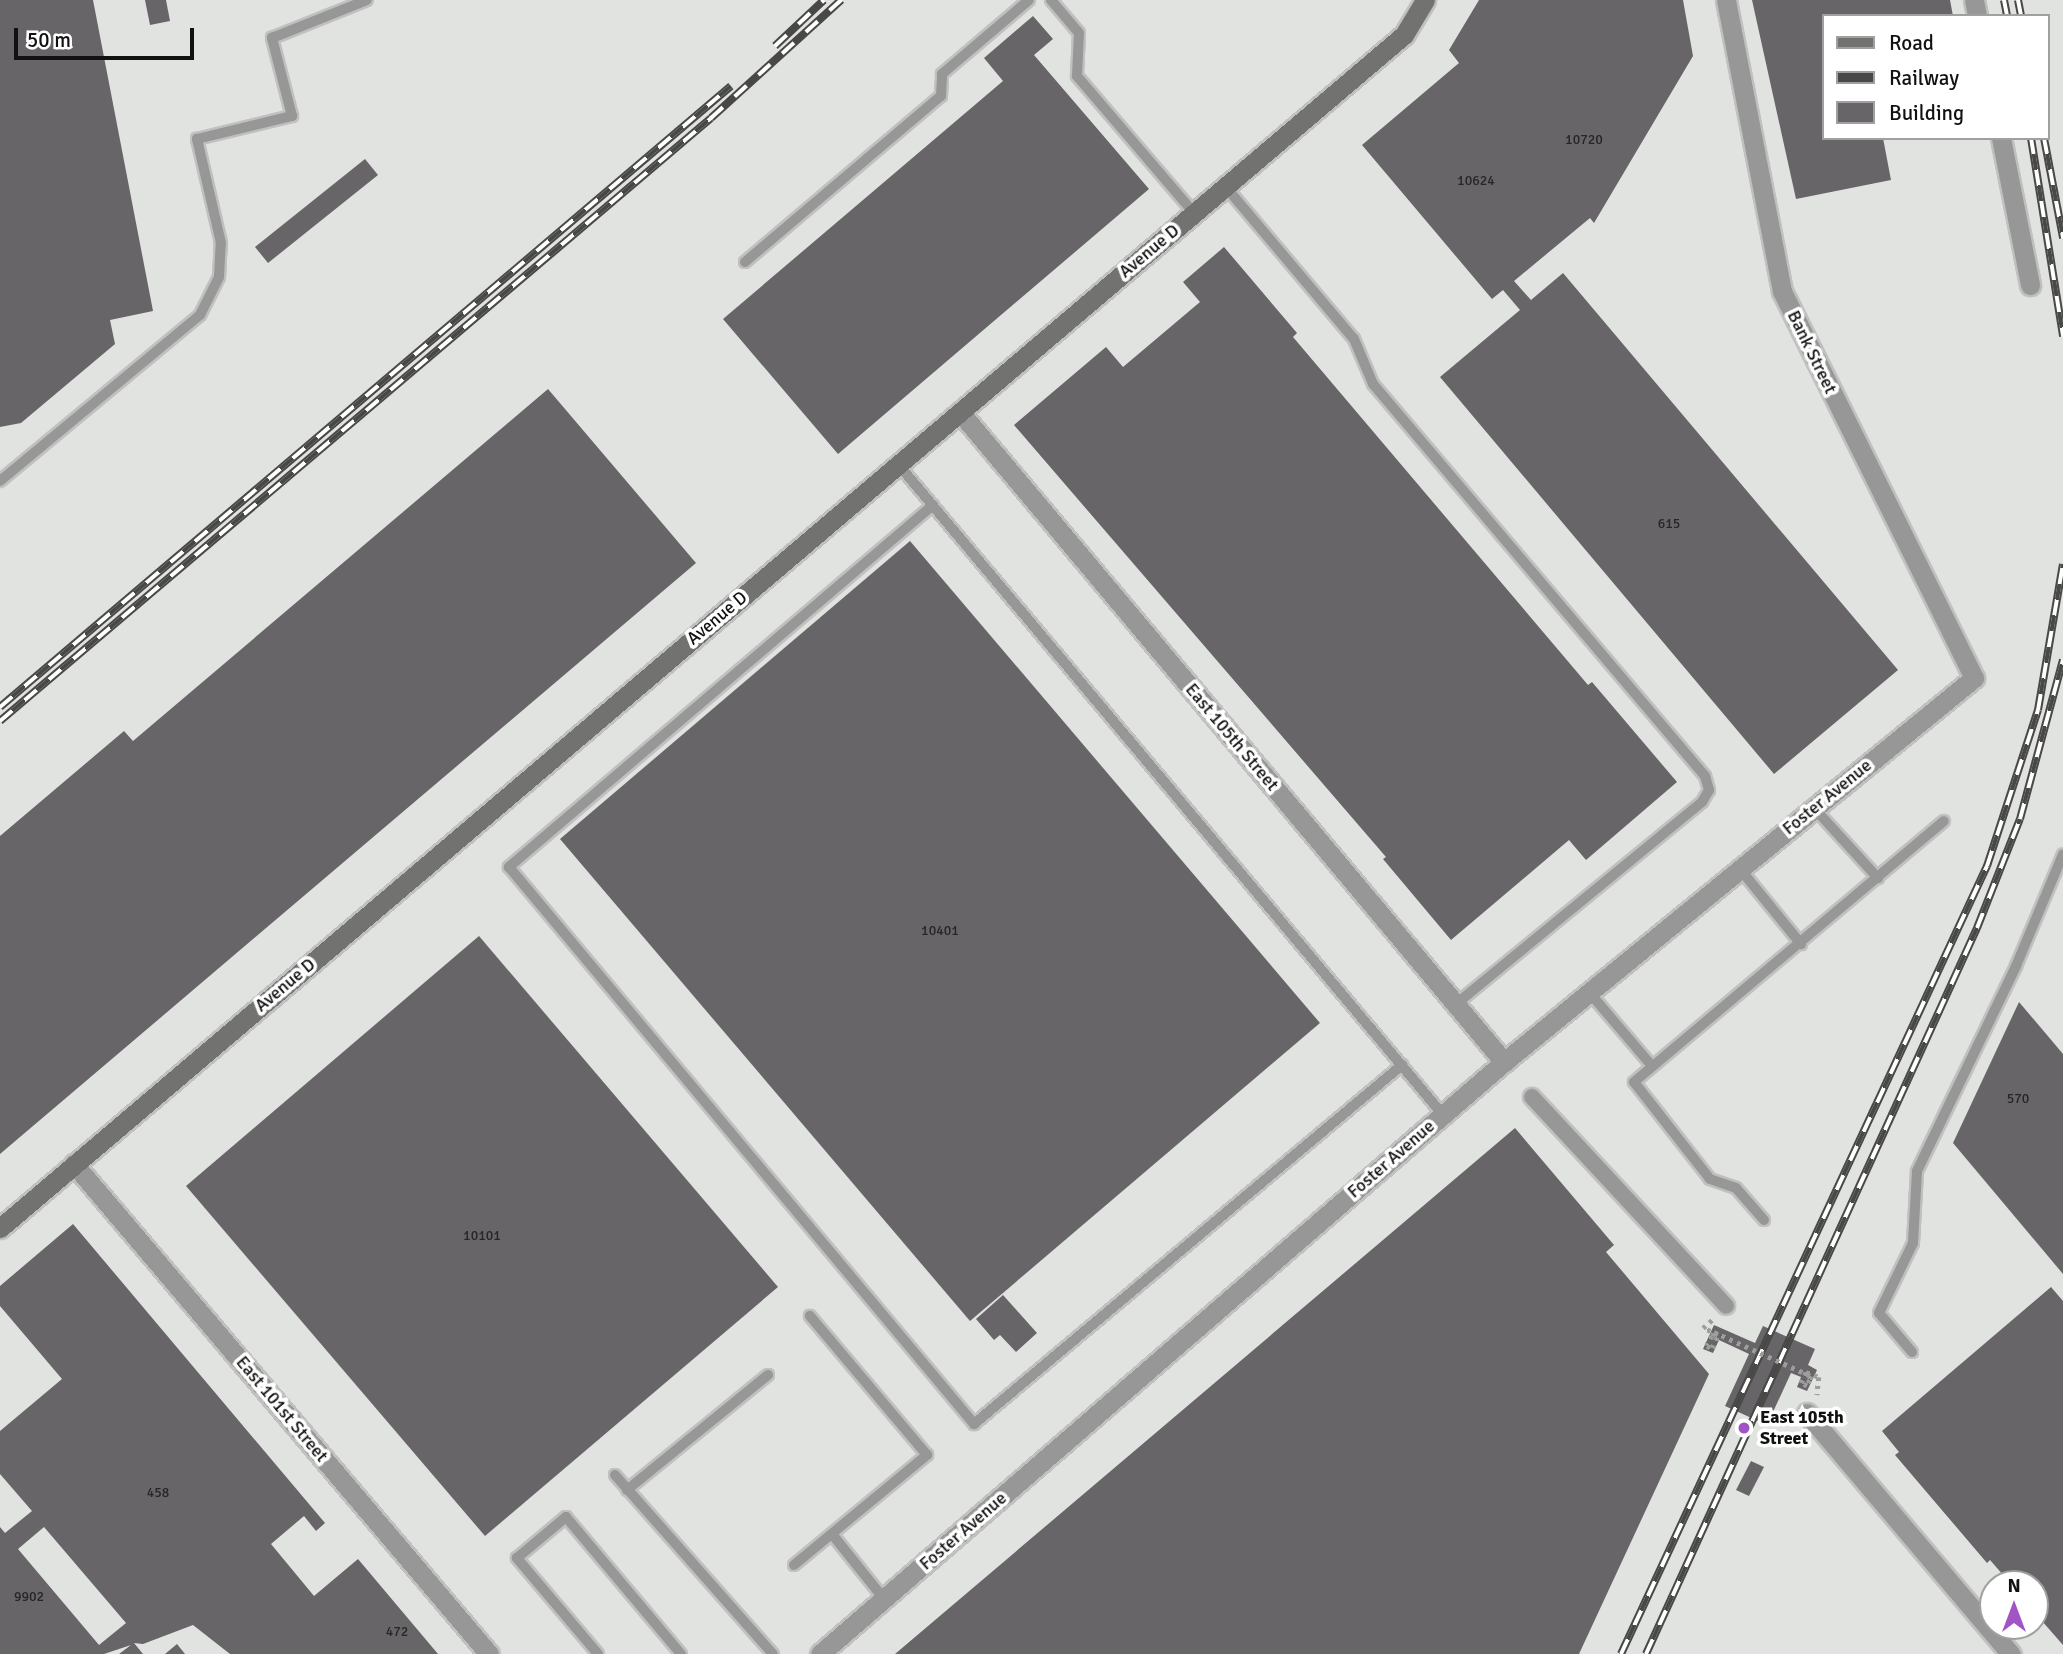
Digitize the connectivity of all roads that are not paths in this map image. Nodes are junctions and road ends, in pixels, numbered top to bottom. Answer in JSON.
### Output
{"nodes":[{"id":1,"x":367,"y":0,"type":"edge"},
{"id":2,"x":1029,"y":0,"type":"edge"},
{"id":3,"x":1051,"y":0,"type":"edge"},
{"id":4,"x":1425,"y":0,"type":"edge"},
{"id":5,"x":1727,"y":0,"type":"edge"},
{"id":6,"x":2001,"y":140,"type":"edge"},
{"id":7,"x":1225,"y":186,"type":"junction"},
{"id":8,"x":1194,"y":213,"type":"junction"},
{"id":9,"x":745,"y":262,"type":"dead end"},
{"id":10,"x":2029,"y":285,"type":"dead end"},
{"id":11,"x":960,"y":412,"type":"junction"},
{"id":12,"x":898,"y":464,"type":"junction"},
{"id":13,"x":0,"y":481,"type":"edge"},
{"id":14,"x":933,"y":505,"type":"junction"},
{"id":15,"x":1974,"y":678,"type":"joint"},
{"id":16,"x":1814,"y":808,"type":"junction"},
{"id":17,"x":1944,"y":821,"type":"dead end"},
{"id":18,"x":2063,"y":854,"type":"edge"},
{"id":19,"x":1740,"y":869,"type":"junction"},
{"id":20,"x":1878,"y":878,"type":"junction"},
{"id":21,"x":1801,"y":944,"type":"junction"},
{"id":22,"x":1589,"y":992,"type":"junction"},
{"id":23,"x":1456,"y":1004,"type":"junction"},
{"id":24,"x":1504,"y":1062,"type":"junction"},
{"id":25,"x":1402,"y":1065,"type":"junction"},
{"id":26,"x":1652,"y":1066,"type":"junction"},
{"id":27,"x":1532,"y":1097,"type":"dead end"},
{"id":28,"x":1443,"y":1115,"type":"junction"},
{"id":29,"x":74,"y":1164,"type":"junction"},
{"id":30,"x":1764,"y":1220,"type":"dead end"},
{"id":31,"x":0,"y":1228,"type":"edge"},
{"id":32,"x":1726,"y":1306,"type":"dead end"},
{"id":33,"x":810,"y":1315,"type":"dead end"},
{"id":34,"x":1912,"y":1352,"type":"dead end"},
{"id":35,"x":768,"y":1375,"type":"dead end"},
{"id":36,"x":1807,"y":1413,"type":"dead end"},
{"id":37,"x":615,"y":1475,"type":"dead end"},
{"id":38,"x":627,"y":1490,"type":"junction"},
{"id":39,"x":832,"y":1534,"type":"junction"},
{"id":40,"x":794,"y":1566,"type":"dead end"},
{"id":41,"x":884,"y":1599,"type":"junction"},
{"id":42,"x":489,"y":1654,"type":"edge"},
{"id":43,"x":598,"y":1654,"type":"edge"},
{"id":44,"x":681,"y":1654,"type":"edge"},
{"id":45,"x":772,"y":1654,"type":"edge"},
{"id":46,"x":820,"y":1654,"type":"edge"},
{"id":47,"x":2011,"y":1654,"type":"edge"}],
"edges":[{"from":1,"to":13,"type":"lane"},
{"from":2,"to":9,"type":"lane"},
{"from":3,"to":8,"type":"lane"},
{"from":4,"to":7,"type":"main road","name":"Avenue D"},
{"from":5,"to":15,"type":"street","name":"Bank Street"},
{"from":6,"to":10,"type":"street"},
{"from":7,"to":8,"type":"main road","name":"Avenue D"},
{"from":7,"to":23,"type":"lane"},
{"from":8,"to":11,"type":"main road","name":"Avenue D"},
{"from":11,"to":12,"type":"main road","name":"Avenue D"},
{"from":11,"to":23,"type":"street","name":"East 105th Street"},
{"from":12,"to":14,"type":"lane"},
{"from":12,"to":29,"type":"main road","name":"Avenue D"},
{"from":14,"to":25,"type":"lane"},
{"from":14,"to":25,"type":"lane"},
{"from":15,"to":16,"type":"street","name":"Foster Avenue"},
{"from":16,"to":19,"type":"street","name":"Foster Avenue"},
{"from":16,"to":20,"type":"lane"},
{"from":17,"to":20,"type":"lane"},
{"from":18,"to":34,"type":"lane"},
{"from":19,"to":21,"type":"lane"},
{"from":19,"to":22,"type":"street","name":"Foster Avenue"},
{"from":20,"to":21,"type":"lane"},
{"from":21,"to":26,"type":"lane"},
{"from":22,"to":24,"type":"street","name":"Foster Avenue"},
{"from":22,"to":26,"type":"lane"},
{"from":23,"to":24,"type":"street","name":"East 105th Street"},
{"from":24,"to":28,"type":"street","name":"Foster Avenue"},
{"from":25,"to":28,"type":"lane"},
{"from":26,"to":30,"type":"lane"},
{"from":27,"to":32,"type":"street"},
{"from":28,"to":41,"type":"street","name":"Foster Avenue"},
{"from":29,"to":31,"type":"main road","name":"Avenue D"},
{"from":29,"to":42,"type":"street","name":"East 101st Street"},
{"from":33,"to":39,"type":"lane"},
{"from":35,"to":38,"type":"lane"},
{"from":36,"to":47,"type":"street"},
{"from":37,"to":38,"type":"lane"},
{"from":38,"to":45,"type":"lane"},
{"from":39,"to":40,"type":"lane"},
{"from":39,"to":41,"type":"lane"},
{"from":41,"to":46,"type":"street","name":"Foster Avenue"},
{"from":43,"to":44,"type":"lane"}]}
